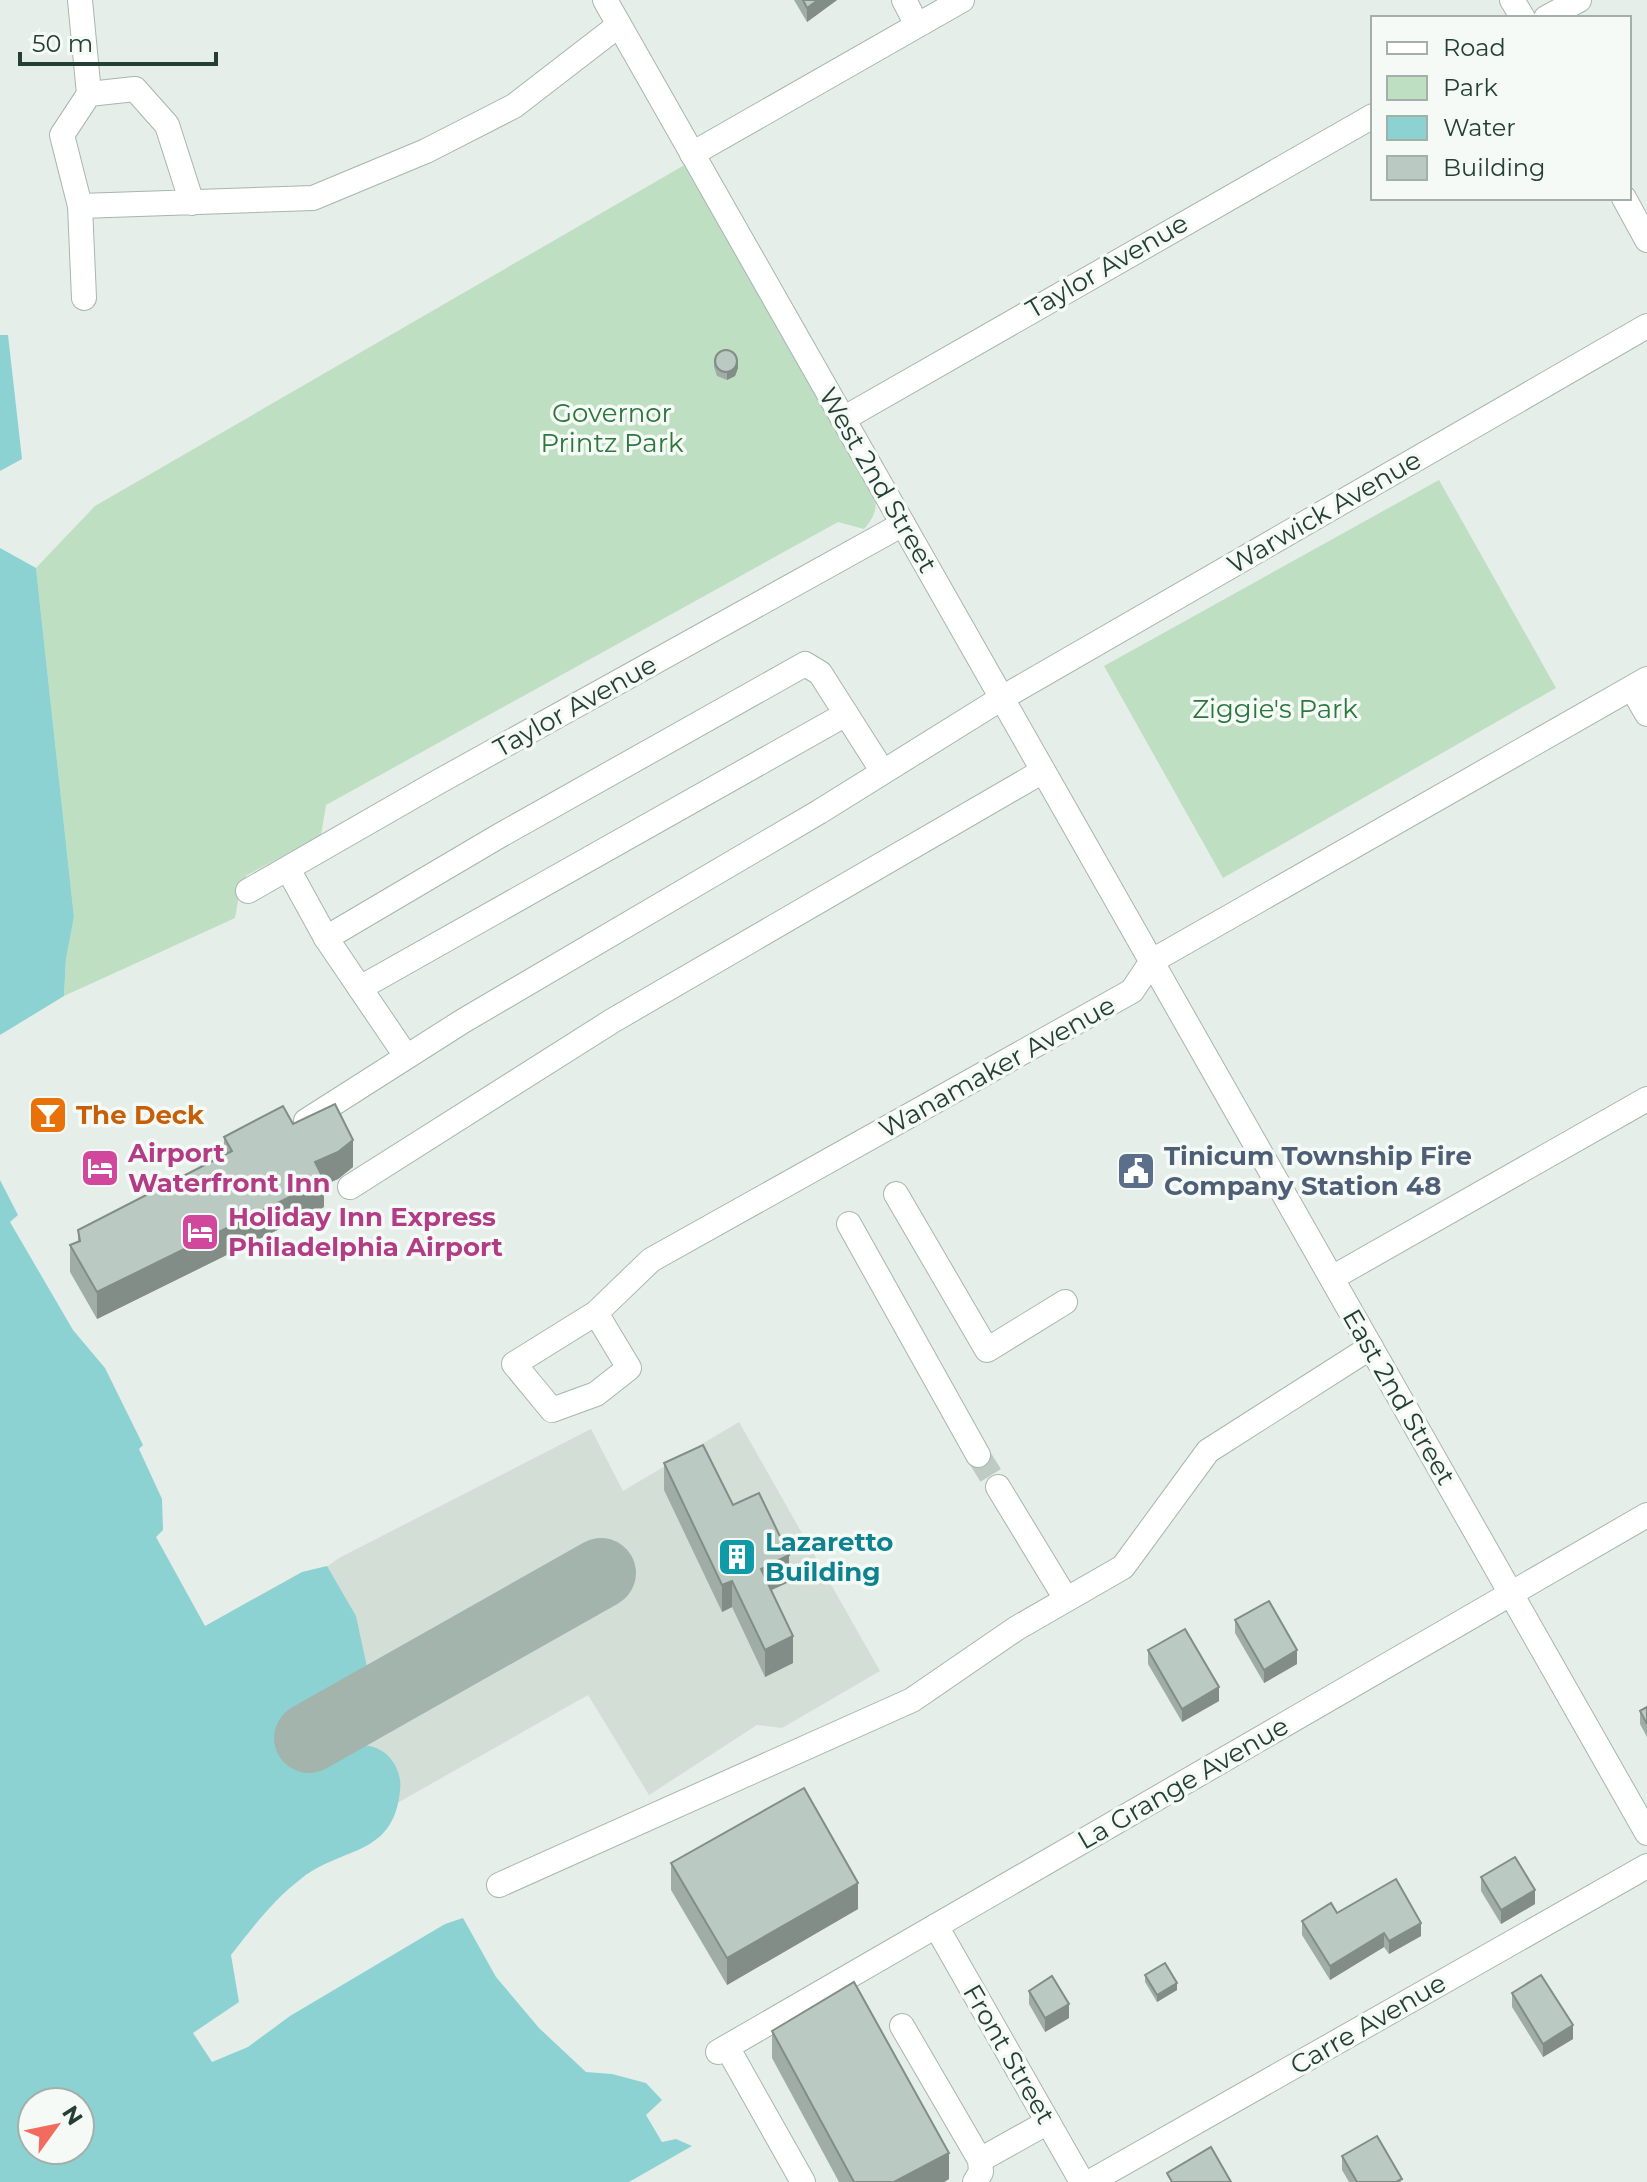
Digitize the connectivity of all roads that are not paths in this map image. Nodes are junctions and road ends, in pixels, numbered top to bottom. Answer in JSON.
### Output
{"nodes":[{"id":1,"x":80,"y":0,"type":"edge"},
{"id":2,"x":605,"y":0,"type":"edge"},
{"id":3,"x":904,"y":0,"type":"edge"},
{"id":4,"x":962,"y":0,"type":"edge"},
{"id":5,"x":1579,"y":0,"type":"edge"},
{"id":6,"x":1550,"y":16,"type":"edge"},
{"id":7,"x":619,"y":25,"type":"junction"},
{"id":8,"x":917,"y":25,"type":"junction"},
{"id":9,"x":89,"y":94,"type":"junction"},
{"id":10,"x":1371,"y":117,"type":"edge"},
{"id":11,"x":692,"y":154,"type":"junction"},
{"id":12,"x":1625,"y":200,"type":"edge"},
{"id":13,"x":192,"y":203,"type":"junction"},
{"id":14,"x":80,"y":206,"type":"junction"},
{"id":15,"x":1647,"y":240,"type":"edge"},
{"id":16,"x":84,"y":298,"type":"dead end"},
{"id":17,"x":1647,"y":326,"type":"edge"},
{"id":18,"x":843,"y":419,"type":"junction"},
{"id":19,"x":903,"y":524,"type":"junction"},
{"id":20,"x":1639,"y":683,"type":"edge"},
{"id":21,"x":1002,"y":698,"type":"junction"},
{"id":22,"x":846,"y":714,"type":"junction"},
{"id":23,"x":1647,"y":714,"type":"edge"},
{"id":24,"x":1043,"y":771,"type":"junction"},
{"id":25,"x":883,"y":772,"type":"junction"},
{"id":26,"x":288,"y":869,"type":"junction"},
{"id":27,"x":248,"y":891,"type":"dead end"},
{"id":28,"x":326,"y":938,"type":"junction"},
{"id":29,"x":1152,"y":961,"type":"junction"},
{"id":30,"x":360,"y":988,"type":"junction"},
{"id":31,"x":406,"y":1056,"type":"junction"},
{"id":32,"x":1647,"y":1099,"type":"edge"},
{"id":33,"x":306,"y":1121,"type":"edge"},
{"id":34,"x":350,"y":1187,"type":"dead end"},
{"id":35,"x":896,"y":1194,"type":"dead end"},
{"id":36,"x":849,"y":1224,"type":"dead end"},
{"id":37,"x":1332,"y":1278,"type":"junction"},
{"id":38,"x":1065,"y":1302,"type":"dead end"},
{"id":39,"x":596,"y":1313,"type":"junction"},
{"id":40,"x":1371,"y":1347,"type":"junction"},
{"id":41,"x":978,"y":1455,"type":"tunnel mouth"},
{"id":42,"x":998,"y":1487,"type":"tunnel mouth"},
{"id":43,"x":1647,"y":1515,"type":"edge"},
{"id":44,"x":1511,"y":1594,"type":"junction"},
{"id":45,"x":1066,"y":1599,"type":"junction"},
{"id":46,"x":1647,"y":1833,"type":"edge"},
{"id":47,"x":1647,"y":1866,"type":"edge"},
{"id":48,"x":499,"y":1885,"type":"dead end"},
{"id":49,"x":936,"y":1926,"type":"junction"},
{"id":50,"x":902,"y":2026,"type":"dead end"},
{"id":51,"x":1048,"y":2122,"type":"junction"},
{"id":52,"x":977,"y":2171,"type":"edge"},
{"id":53,"x":803,"y":2182,"type":"edge"},
{"id":54,"x":1082,"y":2182,"type":"edge"},
{"id":55,"x":1090,"y":2182,"type":"edge"}],
"edges":[{"from":1,"to":9,"type":"street"},
{"from":2,"to":7,"type":"street","name":"West 2nd Street"},
{"from":3,"to":8,"type":"street"},
{"from":4,"to":8,"type":"street"},
{"from":5,"to":6,"type":"street"},
{"from":7,"to":11,"type":"street","name":"West 2nd Street"},
{"from":7,"to":13,"type":"street"},
{"from":8,"to":11,"type":"street"},
{"from":9,"to":13,"type":"street"},
{"from":9,"to":14,"type":"street"},
{"from":10,"to":18,"type":"street","name":"Taylor Avenue"},
{"from":11,"to":18,"type":"street","name":"West 2nd Street"},
{"from":12,"to":15,"type":"street"},
{"from":13,"to":14,"type":"street"},
{"from":14,"to":16,"type":"street"},
{"from":17,"to":21,"type":"street","name":"Warwick Avenue"},
{"from":18,"to":19,"type":"street","name":"West 2nd Street"},
{"from":19,"to":21,"type":"street","name":"West 2nd Street"},
{"from":19,"to":26,"type":"street","name":"Taylor Avenue"},
{"from":20,"to":23,"type":"street"},
{"from":20,"to":29,"type":"street","name":"Wanamaker Avenue"},
{"from":21,"to":24,"type":"street","name":"West 2nd Street"},
{"from":21,"to":25,"type":"street","name":"Warwick Avenue"},
{"from":22,"to":25,"type":"street"},
{"from":22,"to":28,"type":"street"},
{"from":22,"to":30,"type":"street"},
{"from":24,"to":29,"type":"street","name":"West 2nd Street"},
{"from":24,"to":34,"type":"street"},
{"from":25,"to":31,"type":"street","name":"Warwick Avenue"},
{"from":26,"to":27,"type":"street","name":"Taylor Avenue"},
{"from":26,"to":28,"type":"street"},
{"from":28,"to":30,"type":"street"},
{"from":29,"to":37,"type":"street","name":"East 2nd Street"},
{"from":29,"to":39,"type":"street","name":"Wanamaker Avenue"},
{"from":30,"to":31,"type":"street"},
{"from":31,"to":33,"type":"street","name":"Warwick Avenue"},
{"from":32,"to":37,"type":"street"},
{"from":35,"to":38,"type":"street"},
{"from":36,"to":41,"type":"street"},
{"from":37,"to":40,"type":"street","name":"East 2nd Street"},
{"from":39,"to":39,"type":"street","name":"Wanamaker Avenue"},
{"from":40,"to":44,"type":"street","name":"East 2nd Street"},
{"from":40,"to":45,"type":"street"},
{"from":42,"to":45,"type":"street"},
{"from":43,"to":44,"type":"street","name":"La Grange Avenue"},
{"from":44,"to":46,"type":"street","name":"East 2nd Street"},
{"from":44,"to":49,"type":"street","name":"La Grange Avenue"},
{"from":45,"to":48,"type":"street"},
{"from":47,"to":55,"type":"street","name":"Carre Avenue"},
{"from":49,"to":51,"type":"street","name":"Front Street"},
{"from":49,"to":53,"type":"street","name":"La Grange Avenue"},
{"from":50,"to":52,"type":"street"},
{"from":51,"to":52,"type":"street"},
{"from":51,"to":54,"type":"street","name":"Front Street"}]}
